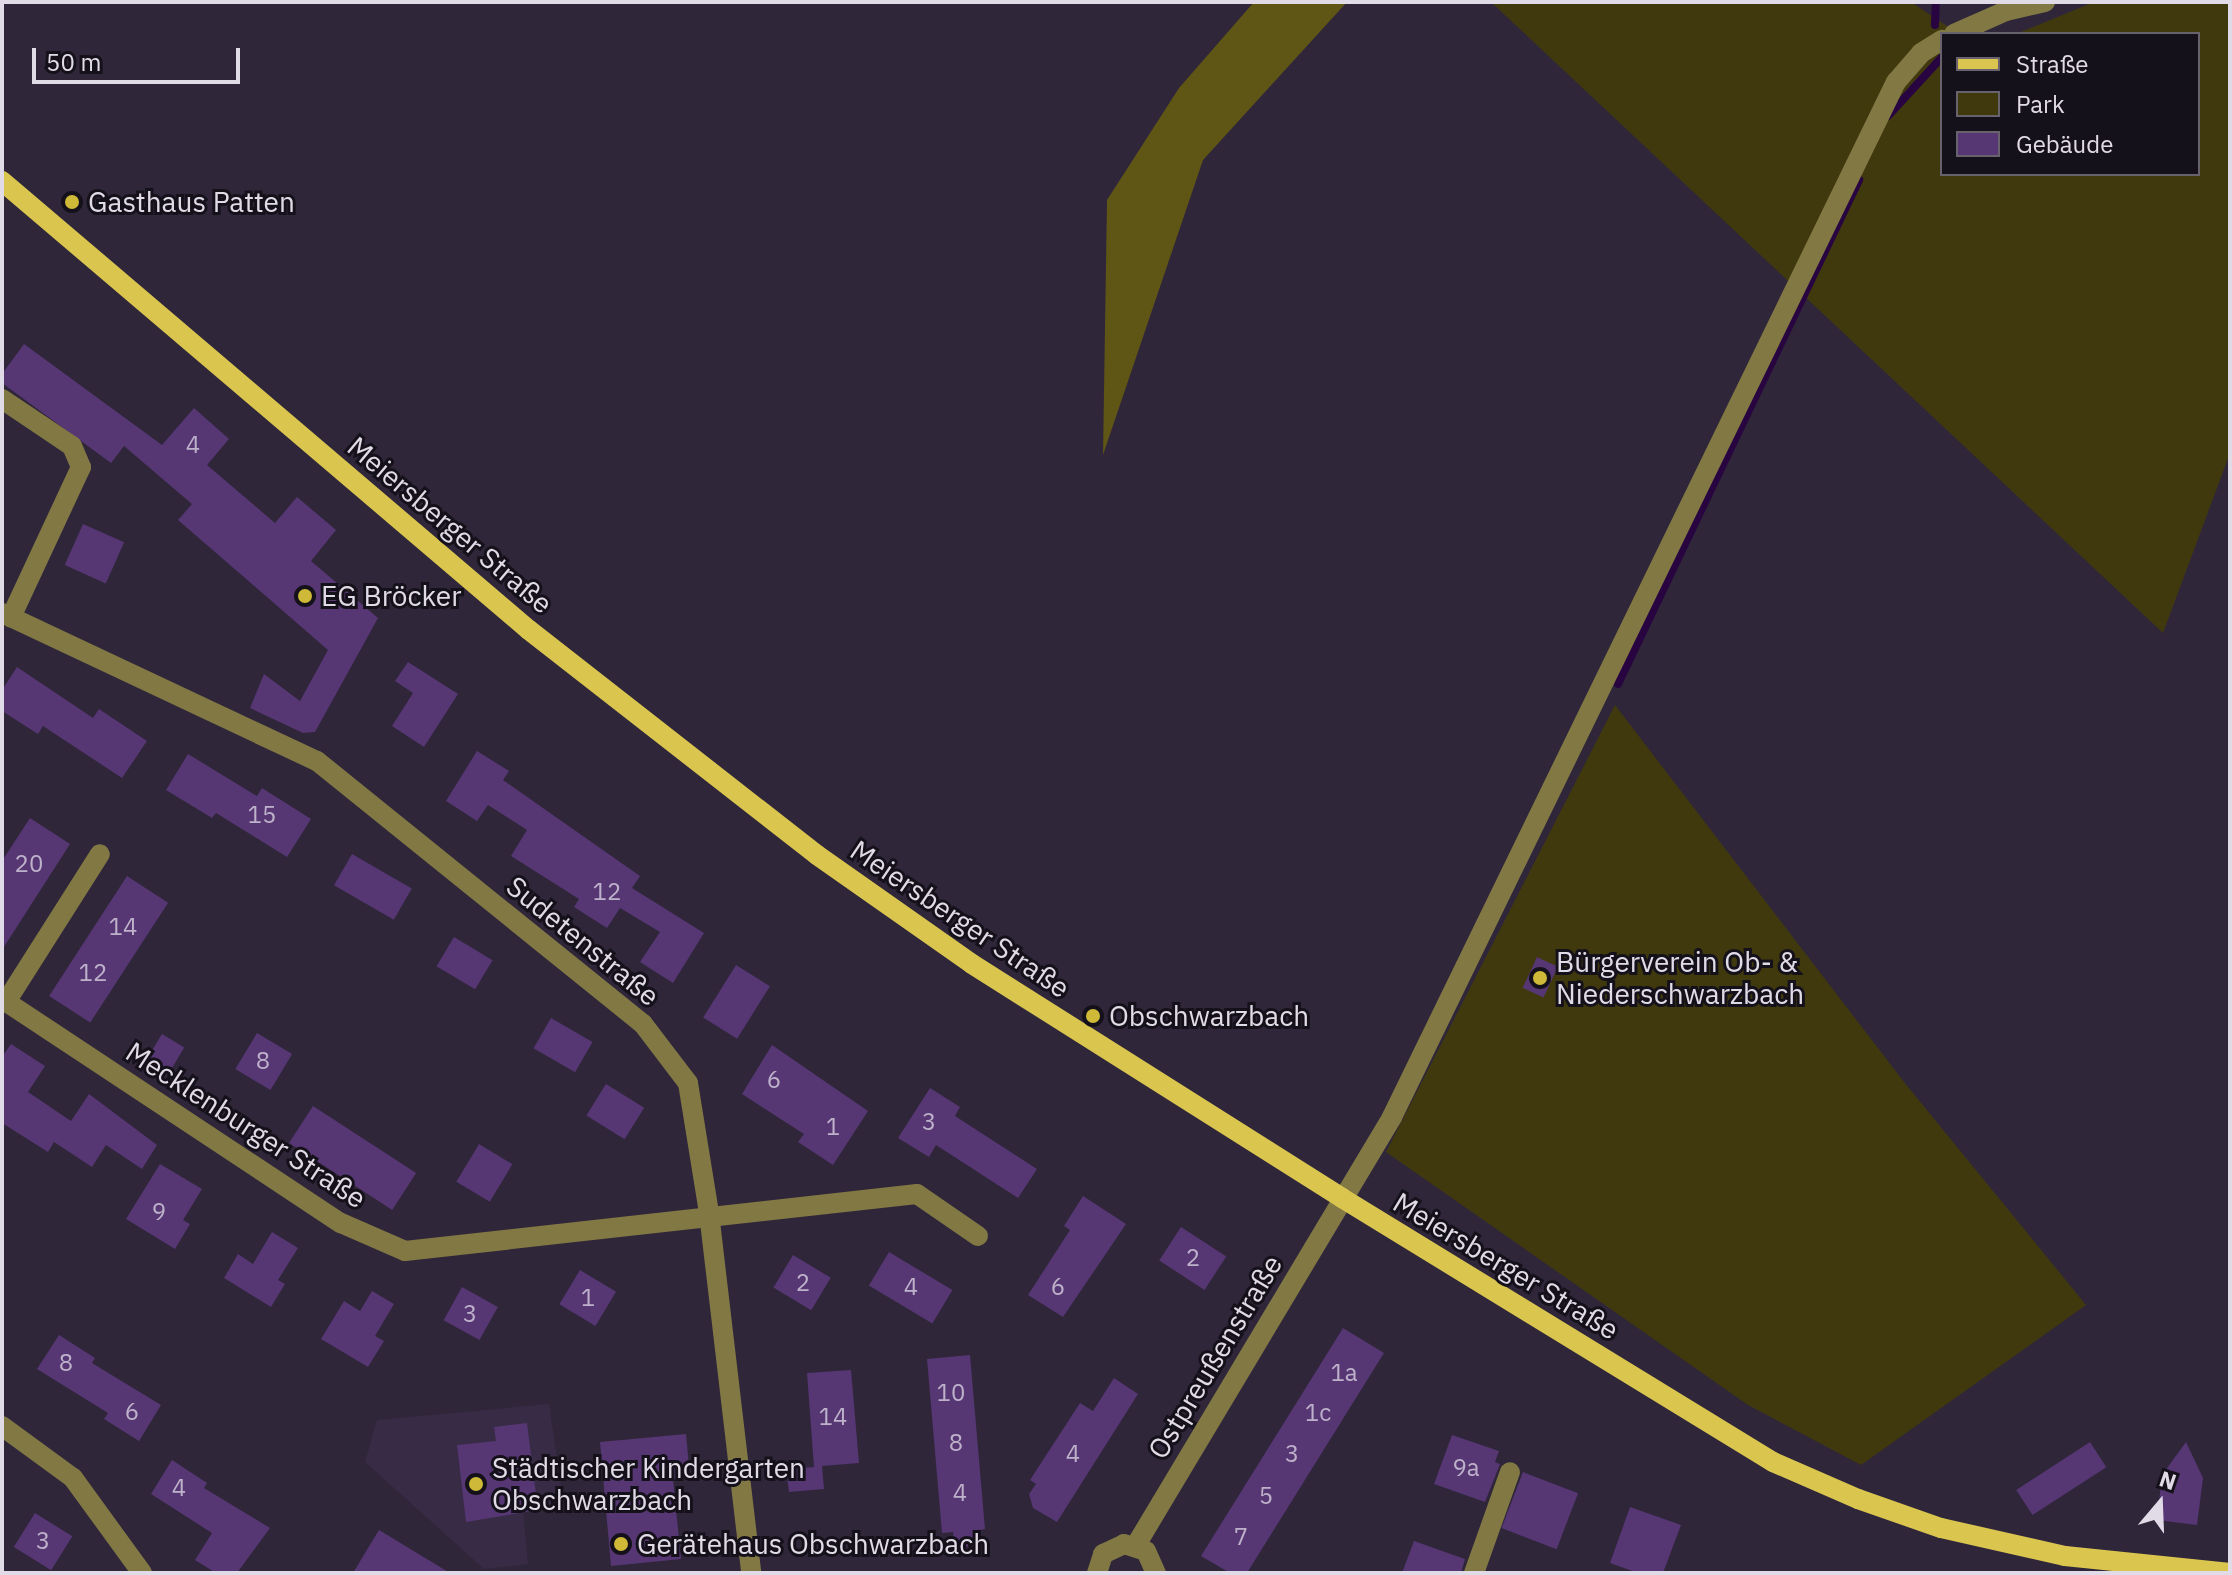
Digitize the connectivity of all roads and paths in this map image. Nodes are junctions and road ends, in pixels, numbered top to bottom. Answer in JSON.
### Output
{"nodes":[{"id":1,"x":2045,"y":2,"type":"edge"},
{"id":2,"x":1959,"y":32,"type":"edge"},
{"id":3,"x":1940,"y":41,"type":"edge"},
{"id":4,"x":2,"y":181,"type":"edge"},
{"id":5,"x":2,"y":399,"type":"edge"},
{"id":6,"x":7,"y":615,"type":"edge"},
{"id":7,"x":100,"y":854,"type":"dead end"},
{"id":8,"x":4,"y":1000,"type":"edge"},
{"id":9,"x":1342,"y":1198,"type":"junction"},
{"id":10,"x":709,"y":1213,"type":"junction"},
{"id":11,"x":978,"y":1236,"type":"dead end"},
{"id":12,"x":2,"y":1426,"type":"edge"},
{"id":13,"x":1510,"y":1472,"type":"dead end"},
{"id":14,"x":1136,"y":1545,"type":"junction"},
{"id":15,"x":142,"y":1573,"type":"edge"},
{"id":16,"x":751,"y":1573,"type":"edge"},
{"id":17,"x":1097,"y":1573,"type":"edge"},
{"id":18,"x":1156,"y":1573,"type":"edge"},
{"id":19,"x":1474,"y":1573,"type":"edge"},
{"id":20,"x":2230,"y":1573,"type":"edge"}],
"edges":[{"from":1,"to":2,"type":"street"},
{"from":3,"to":9,"type":"street","name":"Ostpreußenstraße"},
{"from":4,"to":9,"type":"main road","name":"Meiersberger Straße"},
{"from":5,"to":6,"type":"street"},
{"from":6,"to":10,"type":"street","name":"Sudetenstraße"},
{"from":7,"to":8,"type":"street","name":"Mecklenburger Straße"},
{"from":8,"to":10,"type":"street","name":"Mecklenburger Straße"},
{"from":9,"to":14,"type":"street","name":"Ostpreußenstraße"},
{"from":9,"to":20,"type":"main road","name":"Meiersberger Straße"},
{"from":10,"to":11,"type":"street","name":"Mecklenburger Straße"},
{"from":10,"to":16,"type":"street","name":"Sudetenstraße"},
{"from":12,"to":15,"type":"street"},
{"from":13,"to":19,"type":"street"},
{"from":14,"to":17,"type":"street"},
{"from":14,"to":18,"type":"street"}]}
